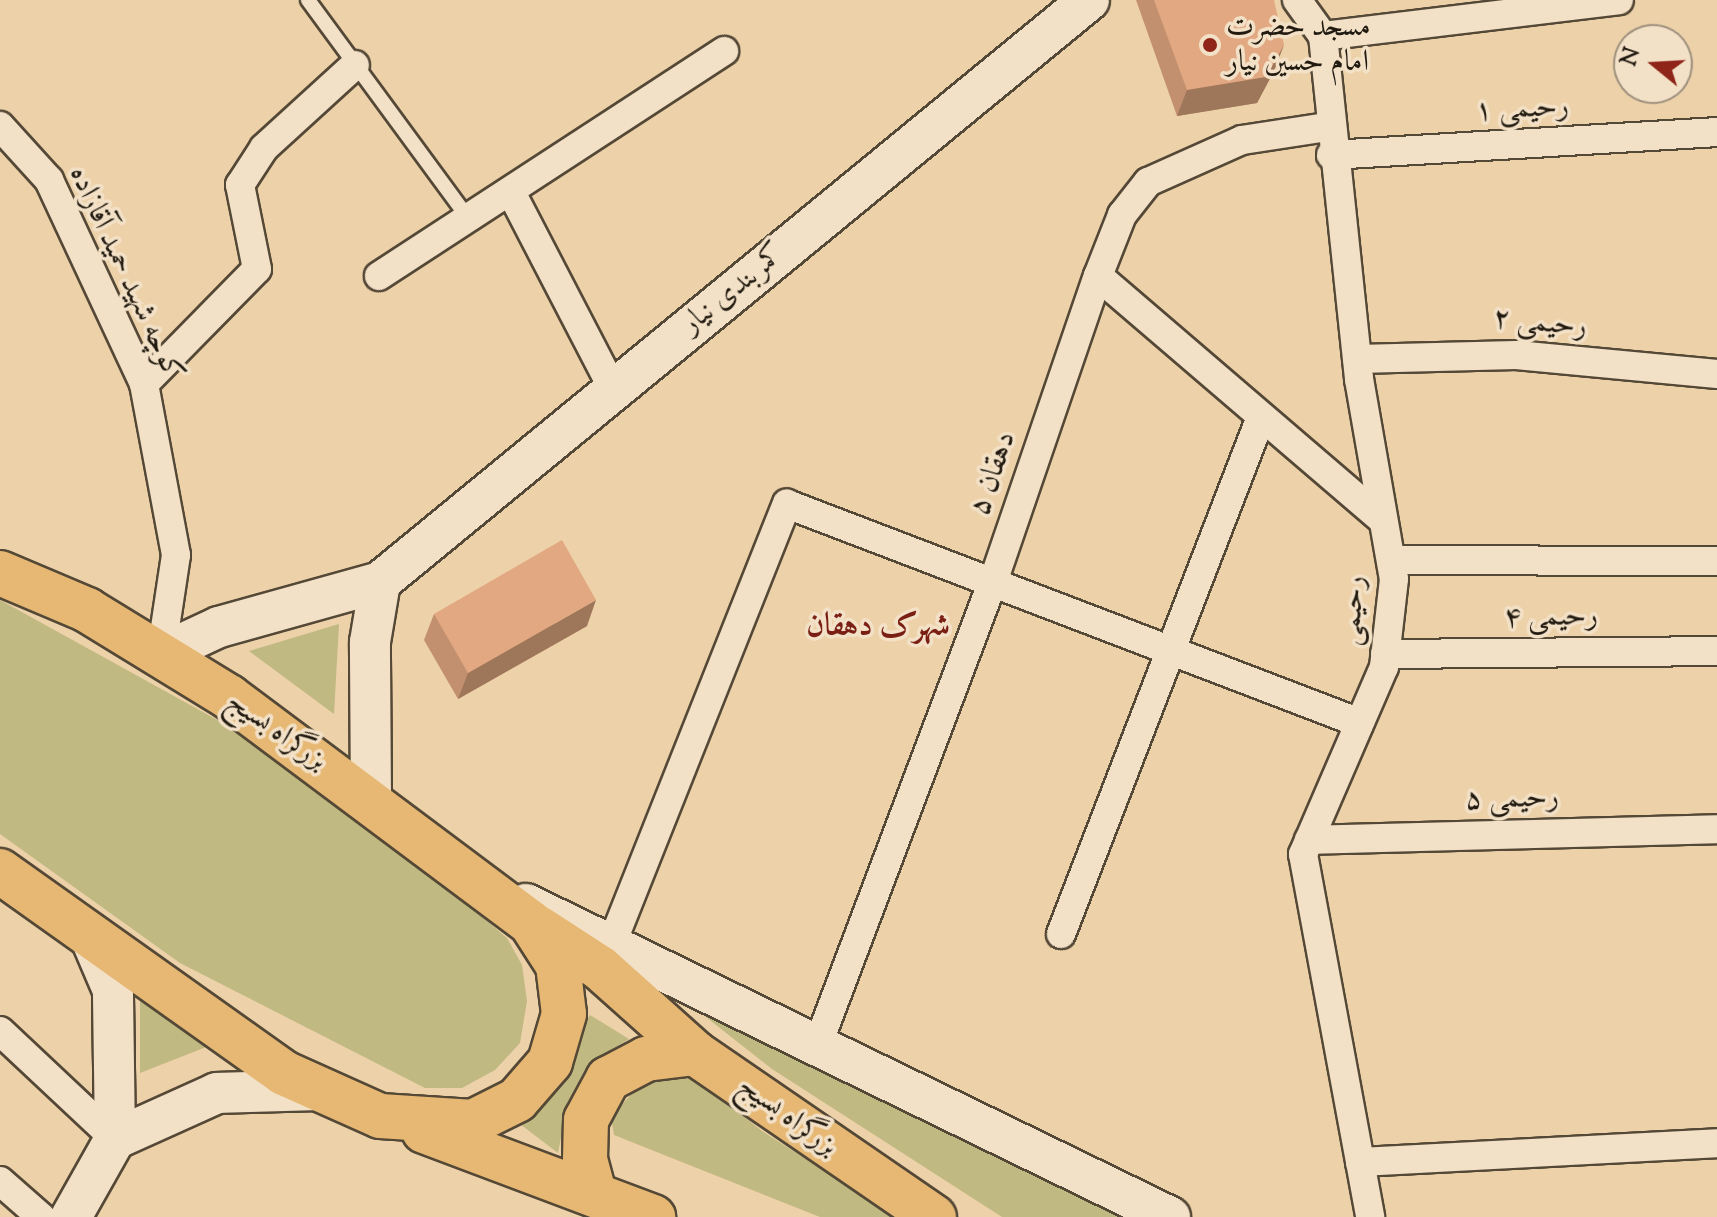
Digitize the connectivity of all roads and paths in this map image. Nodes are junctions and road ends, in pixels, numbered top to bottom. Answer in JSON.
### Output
{"nodes":[{"id":1,"x":308,"y":0,"type":"edge"},
{"id":2,"x":1089,"y":0,"type":"edge"},
{"id":3,"x":1297,"y":0,"type":"edge"},
{"id":4,"x":1619,"y":0,"type":"edge"},
{"id":5,"x":1323,"y":36,"type":"junction"},
{"id":6,"x":724,"y":51,"type":"dead end"},
{"id":7,"x":355,"y":65,"type":"junction"},
{"id":8,"x":0,"y":126,"type":"edge"},
{"id":9,"x":1327,"y":127,"type":"junction"},
{"id":10,"x":1717,"y":132,"type":"edge"},
{"id":11,"x":1331,"y":155,"type":"junction"},
{"id":12,"x":511,"y":192,"type":"junction"},
{"id":13,"x":469,"y":219,"type":"junction"},
{"id":14,"x":379,"y":276,"type":"dead end"},
{"id":15,"x":1098,"y":276,"type":"junction"},
{"id":16,"x":1357,"y":359,"type":"junction"},
{"id":17,"x":1717,"y":374,"type":"edge"},
{"id":18,"x":144,"y":384,"type":"junction"},
{"id":19,"x":613,"y":389,"type":"junction"},
{"id":20,"x":1261,"y":417,"type":"junction"},
{"id":21,"x":1383,"y":520,"type":"junction"},
{"id":22,"x":1391,"y":560,"type":"junction"},
{"id":23,"x":1717,"y":561,"type":"edge"},
{"id":24,"x":0,"y":573,"type":"edge"},
{"id":25,"x":380,"y":582,"type":"junction"},
{"id":26,"x":993,"y":582,"type":"junction"},
{"id":27,"x":1170,"y":651,"type":"junction"},
{"id":28,"x":1717,"y":651,"type":"edge"},
{"id":29,"x":161,"y":654,"type":"junction"},
{"id":30,"x":1385,"y":654,"type":"junction"},
{"id":31,"x":1360,"y":723,"type":"junction"},
{"id":32,"x":371,"y":800,"type":"junction"},
{"id":33,"x":1717,"y":829,"type":"edge"},
{"id":34,"x":1309,"y":840,"type":"junction"},
{"id":35,"x":0,"y":871,"type":"edge"},
{"id":36,"x":485,"y":886,"type":"junction"},
{"id":37,"x":531,"y":923,"type":"junction"},
{"id":38,"x":89,"y":934,"type":"junction"},
{"id":39,"x":1061,"y":934,"type":"dead end"},
{"id":40,"x":612,"y":943,"type":"junction"},
{"id":41,"x":0,"y":1031,"type":"edge"},
{"id":42,"x":818,"y":1044,"type":"junction"},
{"id":43,"x":695,"y":1053,"type":"junction"},
{"id":44,"x":317,"y":1090,"type":"junction"},
{"id":45,"x":380,"y":1116,"type":"junction"},
{"id":46,"x":115,"y":1139,"type":"junction"},
{"id":47,"x":1717,"y":1143,"type":"edge"},
{"id":48,"x":1360,"y":1162,"type":"junction"},
{"id":49,"x":0,"y":1181,"type":"edge"},
{"id":50,"x":594,"y":1193,"type":"junction"},
{"id":51,"x":41,"y":1217,"type":"edge"},
{"id":52,"x":71,"y":1217,"type":"edge"},
{"id":53,"x":653,"y":1217,"type":"edge"},
{"id":54,"x":934,"y":1217,"type":"edge"},
{"id":55,"x":1170,"y":1217,"type":"edge"},
{"id":56,"x":1370,"y":1217,"type":"edge"}],
"edges":[{"from":1,"to":7,"type":"lane"},
{"from":2,"to":19,"type":"main road","name":"کمربندی نیار"},
{"from":3,"to":5,"type":"street"},
{"from":4,"to":5,"type":"street"},
{"from":5,"to":9,"type":"street","name":"رحیمی"},
{"from":6,"to":12,"type":"street"},
{"from":7,"to":13,"type":"lane"},
{"from":7,"to":18,"type":"street"},
{"from":8,"to":18,"type":"street","name":"کوچه شهید حمید آقازاده"},
{"from":9,"to":11,"type":"street","name":"رحیمی"},
{"from":9,"to":15,"type":"street","name":"دهقان ۵"},
{"from":10,"to":11,"type":"street","name":"رحیمی ۱"},
{"from":11,"to":16,"type":"street","name":"رحیمی"},
{"from":12,"to":13,"type":"street"},
{"from":12,"to":19,"type":"street"},
{"from":13,"to":14,"type":"street"},
{"from":15,"to":20,"type":"street"},
{"from":15,"to":26,"type":"street","name":"دهقان ۵"},
{"from":16,"to":17,"type":"street","name":"رحیمی ۲"},
{"from":16,"to":21,"type":"street","name":"رحیمی"},
{"from":18,"to":29,"type":"street","name":"کوچه شهید حمید آقازاده"},
{"from":19,"to":25,"type":"main road","name":"کمربندی نیار"},
{"from":20,"to":21,"type":"street"},
{"from":20,"to":27,"type":"street"},
{"from":21,"to":22,"type":"street","name":"رحیمی"},
{"from":22,"to":23,"type":"street"},
{"from":22,"to":30,"type":"street","name":"رحیمی"},
{"from":24,"to":29,"type":"highway","name":"بزرگراه بسیج"},
{"from":25,"to":29,"type":"main road"},
{"from":25,"to":32,"type":"main road"},
{"from":26,"to":27,"type":"street"},
{"from":26,"to":40,"type":"street"},
{"from":26,"to":42,"type":"street","name":"دهقان ۵"},
{"from":27,"to":31,"type":"street"},
{"from":27,"to":39,"type":"street"},
{"from":28,"to":30,"type":"street","name":"رحیمی ۴"},
{"from":29,"to":32,"type":"highway","name":"بزرگراه بسیج"},
{"from":30,"to":31,"type":"street","name":"رحیمی"},
{"from":31,"to":34,"type":"street","name":"رحیمی"},
{"from":32,"to":36,"type":"highway","name":"بزرگراه بسیج"},
{"from":33,"to":34,"type":"street","name":"رحیمی ۵"},
{"from":34,"to":48,"type":"street","name":"رحیمی"},
{"from":35,"to":38,"type":"highway","name":"بزرگراه بسیج"},
{"from":36,"to":37,"type":"highway","name":"بزرگراه بسیج"},
{"from":36,"to":40,"type":"main road"},
{"from":37,"to":43,"type":"highway","name":"بزرگراه بسیج"},
{"from":37,"to":45,"type":"highway","name":"بزرگراه بسیج"},
{"from":38,"to":44,"type":"highway","name":"بزرگراه بسیج"},
{"from":38,"to":46,"type":"main road"},
{"from":40,"to":42,"type":"main road"},
{"from":41,"to":46,"type":"street"},
{"from":42,"to":55,"type":"main road"},
{"from":43,"to":50,"type":"highway"},
{"from":43,"to":54,"type":"highway","name":"بزرگراه بسیج"},
{"from":44,"to":45,"type":"highway","name":"بزرگراه بسیج"},
{"from":44,"to":46,"type":"main road"},
{"from":45,"to":50,"type":"highway","name":"بزرگراه بسیج"},
{"from":46,"to":52,"type":"main road"},
{"from":47,"to":48,"type":"street"},
{"from":48,"to":56,"type":"street","name":"رحیمی"},
{"from":49,"to":51,"type":"street"},
{"from":50,"to":53,"type":"highway","name":"بزرگراه بسیج"}]}
